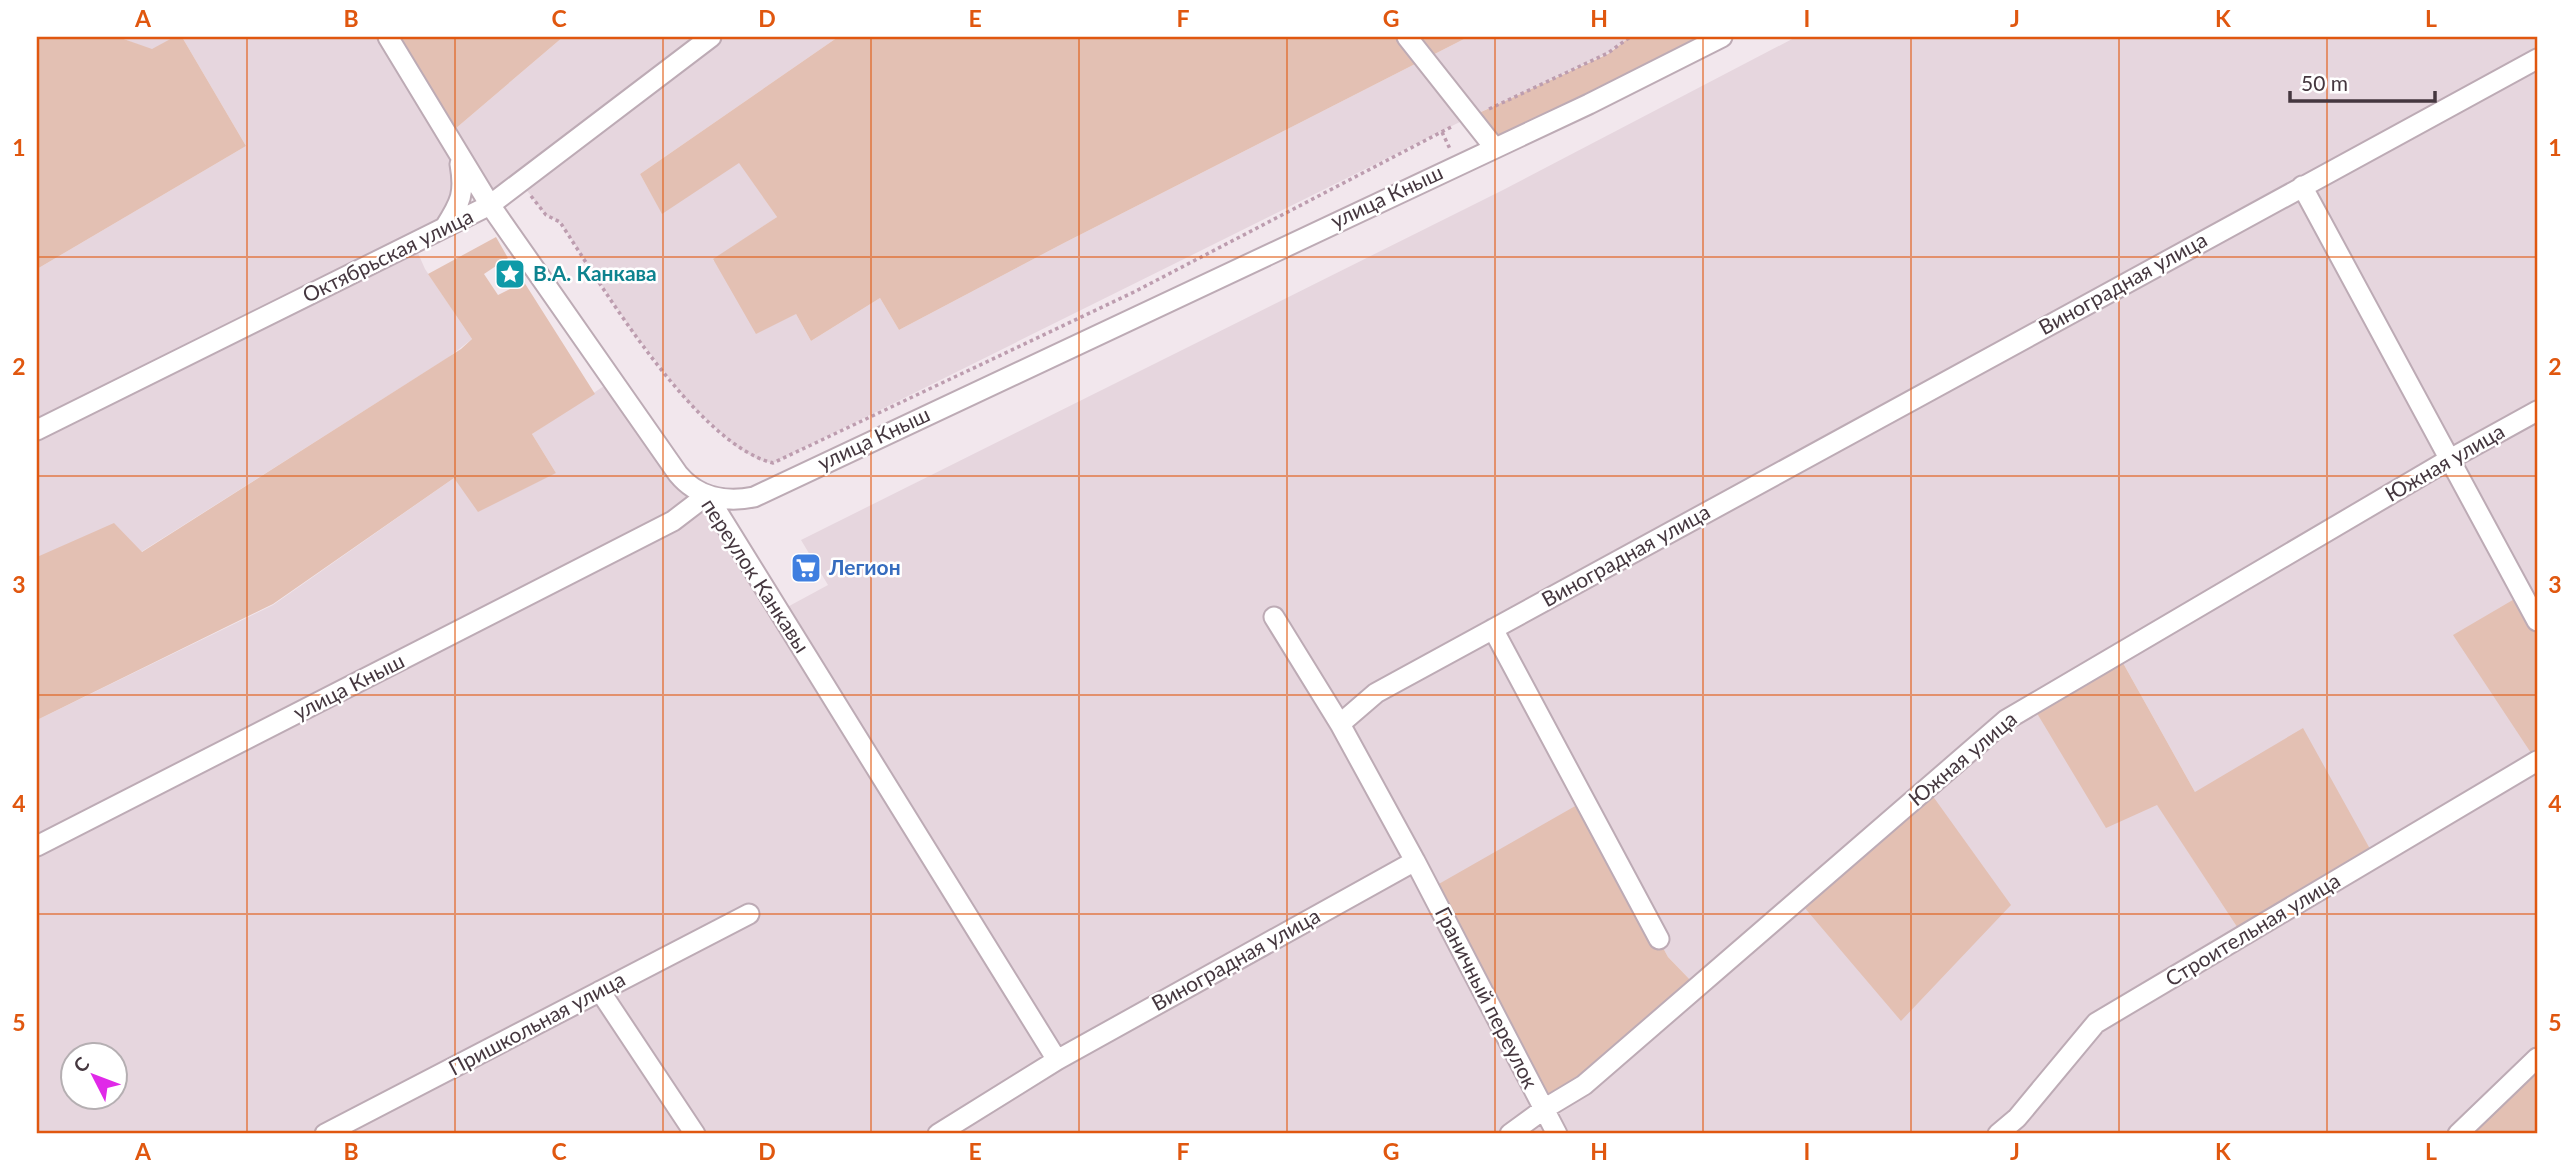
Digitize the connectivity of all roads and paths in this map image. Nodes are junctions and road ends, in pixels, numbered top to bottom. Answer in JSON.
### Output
{"nodes":[{"id":1,"x":388,"y":37,"type":"edge"},
{"id":2,"x":711,"y":37,"type":"edge"},
{"id":3,"x":1407,"y":37,"type":"edge"},
{"id":4,"x":1630,"y":37,"type":"edge"},
{"id":5,"x":1722,"y":37,"type":"edge"},
{"id":6,"x":2537,"y":59,"type":"edge"},
{"id":7,"x":1470,"y":117,"type":"junction"},
{"id":8,"x":1494,"y":147,"type":"junction"},
{"id":9,"x":458,"y":152,"type":"junction"},
{"id":10,"x":521,"y":182,"type":"junction"},
{"id":11,"x":2302,"y":186,"type":"junction"},
{"id":12,"x":490,"y":205,"type":"junction"},
{"id":13,"x":445,"y":228,"type":"junction"},
{"id":14,"x":516,"y":241,"type":"junction"},
{"id":15,"x":2537,"y":411,"type":"edge"},
{"id":16,"x":37,"y":430,"type":"edge"},
{"id":17,"x":2450,"y":459,"type":"junction"},
{"id":18,"x":707,"y":495,"type":"junction"},
{"id":19,"x":1274,"y":617,"type":"dead end"},
{"id":20,"x":2537,"y":621,"type":"edge"},
{"id":21,"x":1493,"y":629,"type":"junction"},
{"id":22,"x":1340,"y":724,"type":"junction"},
{"id":23,"x":2537,"y":761,"type":"edge"},
{"id":24,"x":37,"y":846,"type":"edge"},
{"id":25,"x":1415,"y":861,"type":"junction"},
{"id":26,"x":749,"y":914,"type":"dead end"},
{"id":27,"x":1659,"y":939,"type":"dead end"},
{"id":28,"x":600,"y":991,"type":"junction"},
{"id":29,"x":2537,"y":1058,"type":"edge"},
{"id":30,"x":1057,"y":1060,"type":"junction"},
{"id":31,"x":1544,"y":1109,"type":"junction"},
{"id":32,"x":326,"y":1134,"type":"edge"},
{"id":33,"x":695,"y":1134,"type":"edge"},
{"id":34,"x":938,"y":1134,"type":"edge"},
{"id":35,"x":1510,"y":1134,"type":"edge"},
{"id":36,"x":1558,"y":1134,"type":"edge"},
{"id":37,"x":1998,"y":1134,"type":"edge"},
{"id":38,"x":2458,"y":1134,"type":"edge"}],
"edges":[{"from":1,"to":9,"type":"street","name":"переулок Канкавы"},
{"from":2,"to":10,"type":"street","name":"Октябрьская улица"},
{"from":3,"to":7,"type":"street"},
{"from":4,"to":7,"type":"path"},
{"from":5,"to":8,"type":"street","name":"улица Кныш"},
{"from":6,"to":11,"type":"street","name":"Виноградная улица"},
{"from":7,"to":8,"type":"street"},
{"from":7,"to":10,"type":"path"},
{"from":8,"to":18,"type":"street","name":"улица Кныш"},
{"from":9,"to":12,"type":"street","name":"переулок Канкавы"},
{"from":9,"to":13,"type":"street"},
{"from":10,"to":12,"type":"street","name":"Октябрьская улица"},
{"from":11,"to":17,"type":"street"},
{"from":11,"to":21,"type":"street","name":"Виноградная улица"},
{"from":12,"to":13,"type":"street","name":"Октябрьская улица"},
{"from":12,"to":14,"type":"street","name":"переулок Канкавы"},
{"from":13,"to":14,"type":"street"},
{"from":13,"to":16,"type":"street","name":"Октябрьская улица"},
{"from":14,"to":18,"type":"street","name":"переулок Канкавы"},
{"from":15,"to":17,"type":"street","name":"Южная улица"},
{"from":17,"to":20,"type":"street"},
{"from":17,"to":31,"type":"street","name":"Южная улица"},
{"from":18,"to":24,"type":"street","name":"улица Кныш"},
{"from":18,"to":30,"type":"street","name":"переулок Канкавы"},
{"from":19,"to":22,"type":"street"},
{"from":21,"to":22,"type":"street","name":"Виноградная улица"},
{"from":21,"to":27,"type":"street"},
{"from":22,"to":25,"type":"street"},
{"from":23,"to":37,"type":"street","name":"Строительная улица"},
{"from":25,"to":30,"type":"street","name":"Виноградная улица"},
{"from":25,"to":31,"type":"street","name":"Граничный переулок"},
{"from":26,"to":28,"type":"street","name":"Пришкольная улица"},
{"from":28,"to":32,"type":"street","name":"Пришкольная улица"},
{"from":28,"to":33,"type":"street"},
{"from":29,"to":38,"type":"street"},
{"from":30,"to":34,"type":"street","name":"Виноградная улица"},
{"from":31,"to":35,"type":"street","name":"Южная улица"},
{"from":31,"to":36,"type":"street","name":"Граничный переулок"}]}
